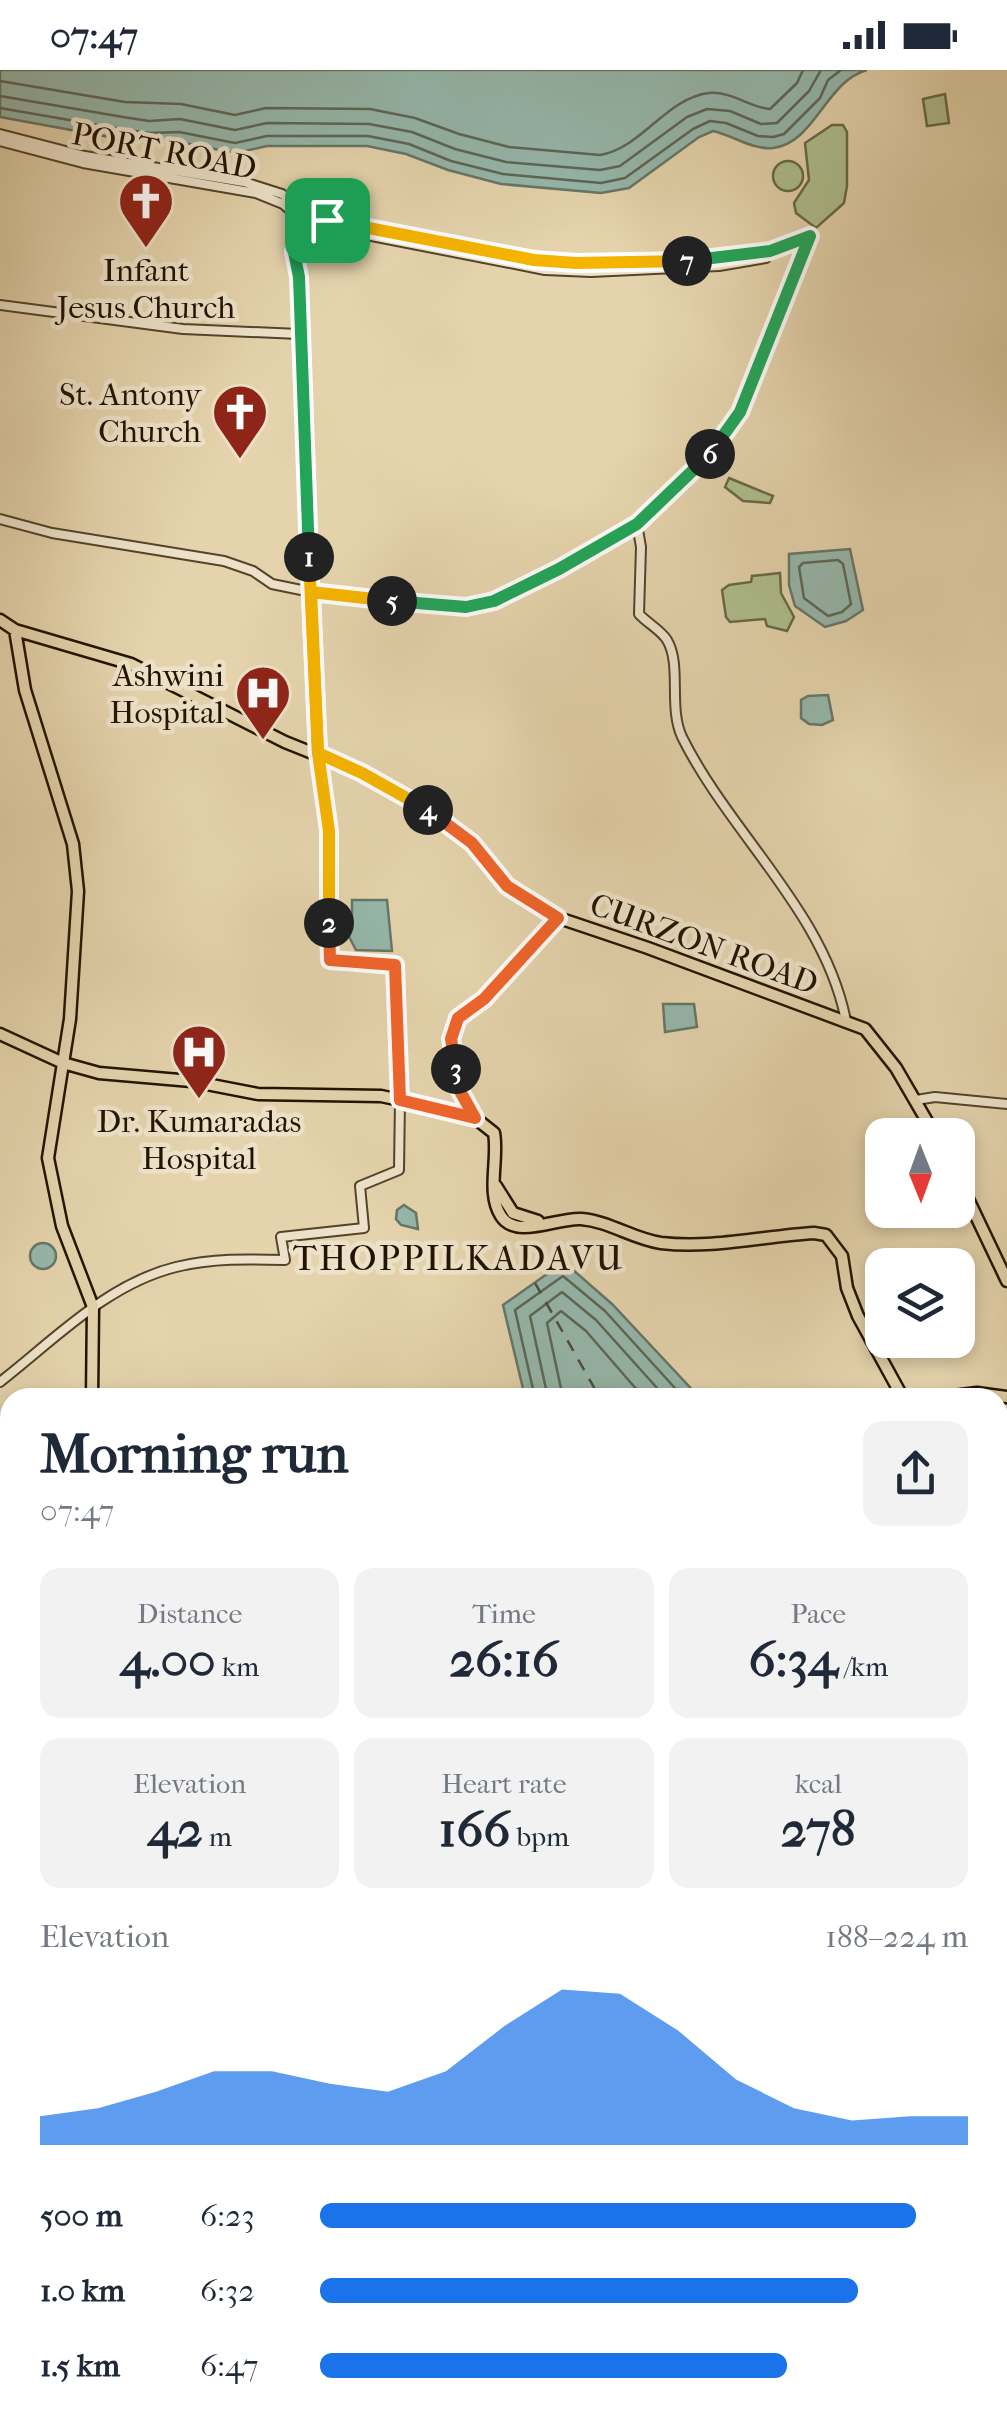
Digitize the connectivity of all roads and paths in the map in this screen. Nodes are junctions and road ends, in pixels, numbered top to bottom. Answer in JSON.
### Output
{"nodes":[{"id":1,"x":0,"y":138,"type":"edge"},
{"id":2,"x":306,"y":219,"type":"junction"},
{"id":3,"x":0,"y":305,"type":"edge"},
{"id":4,"x":300,"y":334,"type":"junction"},
{"id":5,"x":0,"y":519,"type":"edge"},
{"id":6,"x":637,"y":524,"type":"junction"},
{"id":7,"x":311,"y":592,"type":"junction"},
{"id":8,"x":0,"y":620,"type":"edge"},
{"id":9,"x":15,"y":630,"type":"junction"},
{"id":10,"x":318,"y":753,"type":"junction"},
{"id":11,"x":558,"y":918,"type":"junction"},
{"id":12,"x":846,"y":1021,"type":"junction"},
{"id":13,"x":0,"y":1037,"type":"edge"},
{"id":14,"x":63,"y":1067,"type":"junction"},
{"id":15,"x":400,"y":1100,"type":"junction"},
{"id":16,"x":916,"y":1100,"type":"junction"},
{"id":17,"x":1007,"y":1104,"type":"edge"},
{"id":18,"x":475,"y":1118,"type":"junction"},
{"id":19,"x":926,"y":1118,"type":"edge"},
{"id":20,"x":975,"y":1214,"type":"edge"},
{"id":21,"x":1007,"y":1282,"type":"edge"},
{"id":22,"x":93,"y":1307,"type":"junction"},
{"id":23,"x":0,"y":1382,"type":"edge"},
{"id":24,"x":92,"y":1388,"type":"edge"},
{"id":25,"x":898,"y":1388,"type":"edge"}],
"edges":[{"from":1,"to":2,"type":"street","name":"PORT ROAD"},
{"from":2,"to":4,"type":"street"},
{"from":2,"to":6,"type":"street","name":"PORT ROAD"},
{"from":3,"to":4,"type":"street"},
{"from":4,"to":7,"type":"street"},
{"from":5,"to":7,"type":"street"},
{"from":6,"to":7,"type":"street"},
{"from":6,"to":12,"type":"street"},
{"from":7,"to":10,"type":"street"},
{"from":8,"to":9,"type":"main road","name":"CURZON ROAD"},
{"from":9,"to":10,"type":"main road","name":"CURZON ROAD"},
{"from":9,"to":14,"type":"main road"},
{"from":10,"to":11,"type":"main road","name":"CURZON ROAD"},
{"from":10,"to":15,"type":"main road"},
{"from":11,"to":12,"type":"main road","name":"CURZON ROAD"},
{"from":11,"to":18,"type":"street"},
{"from":12,"to":16,"type":"main road","name":"CURZON ROAD"},
{"from":13,"to":14,"type":"main road"},
{"from":14,"to":15,"type":"main road"},
{"from":14,"to":22,"type":"main road"},
{"from":15,"to":18,"type":"main road"},
{"from":15,"to":22,"type":"street"},
{"from":16,"to":17,"type":"street"},
{"from":16,"to":19,"type":"main road","name":"CURZON ROAD"},
{"from":18,"to":25,"type":"main road"},
{"from":20,"to":21,"type":"main road"},
{"from":22,"to":23,"type":"street"},
{"from":22,"to":24,"type":"main road"}]}
